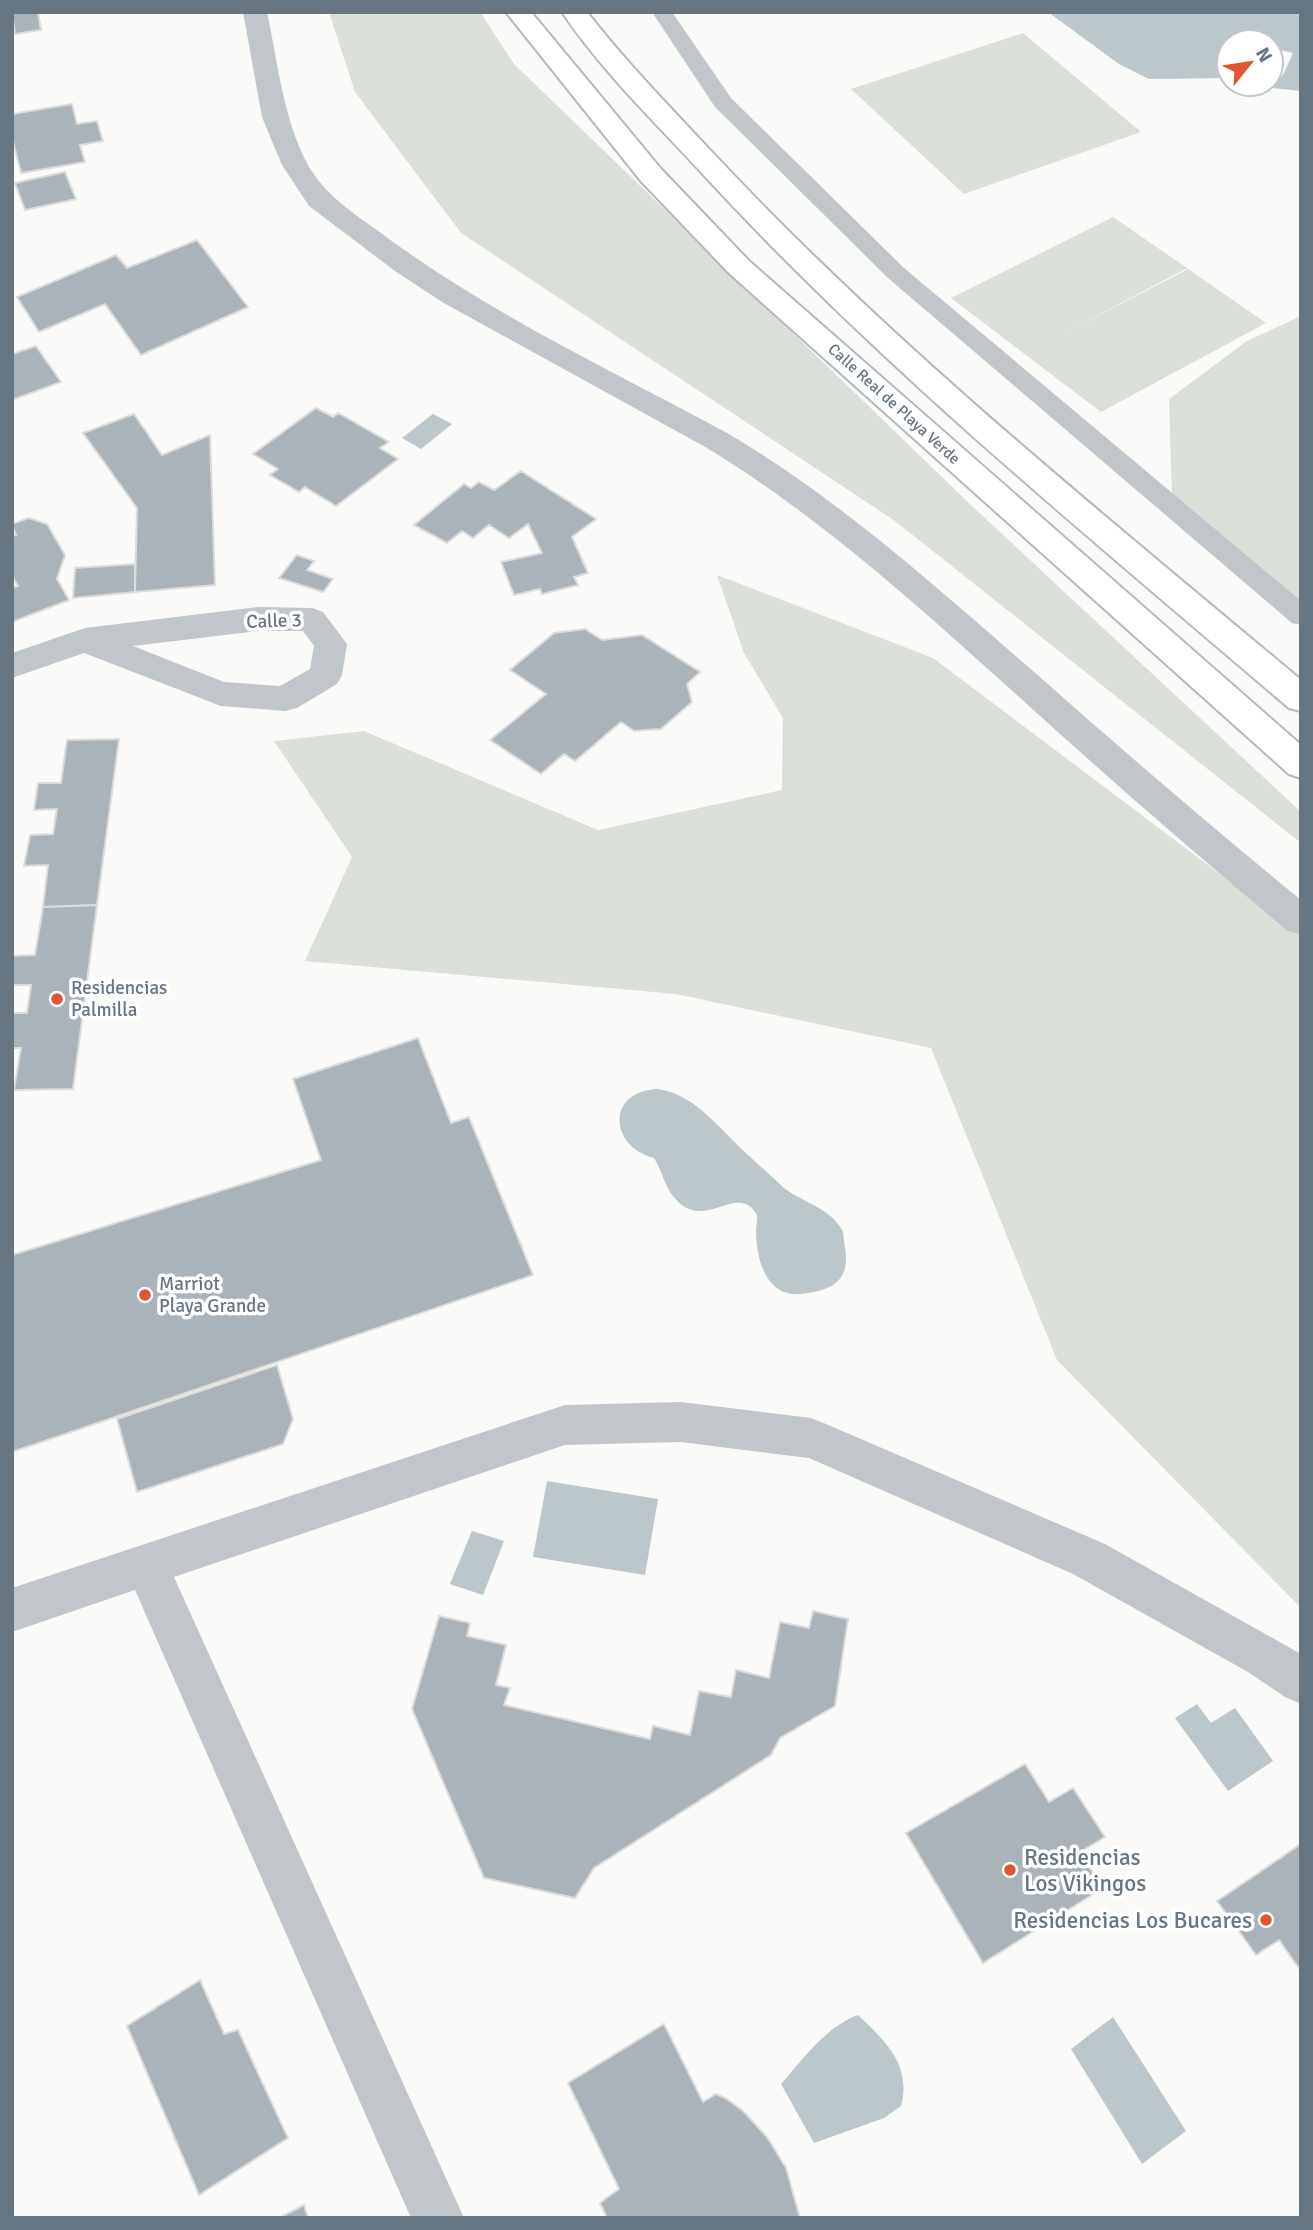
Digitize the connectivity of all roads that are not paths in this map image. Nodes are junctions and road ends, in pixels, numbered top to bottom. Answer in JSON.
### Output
{"nodes":[{"id":1,"x":255,"y":12,"type":"edge"},
{"id":2,"x":518,"y":12,"type":"edge"},
{"id":3,"x":574,"y":12,"type":"edge"},
{"id":4,"x":662,"y":12,"type":"edge"},
{"id":5,"x":608,"y":53,"type":"junction"},
{"id":6,"x":561,"y":68,"type":"junction"},
{"id":7,"x":707,"y":165,"type":"junction"},
{"id":8,"x":657,"y":181,"type":"junction"},
{"id":9,"x":821,"y":281,"type":"junction"},
{"id":10,"x":776,"y":300,"type":"junction"},
{"id":11,"x":975,"y":421,"type":"junction"},
{"id":12,"x":933,"y":439,"type":"junction"},
{"id":13,"x":1143,"y":565,"type":"junction"},
{"id":14,"x":1096,"y":585,"type":"junction"},
{"id":15,"x":1301,"y":616,"type":"edge"},
{"id":16,"x":85,"y":640,"type":"junction"},
{"id":17,"x":12,"y":666,"type":"edge"},
{"id":18,"x":1301,"y":699,"type":"edge"},
{"id":19,"x":1295,"y":752,"type":"edge"},
{"id":20,"x":1301,"y":921,"type":"edge"},
{"id":21,"x":146,"y":1565,"type":"junction"},
{"id":22,"x":12,"y":1610,"type":"edge"},
{"id":23,"x":1301,"y":1681,"type":"edge"},
{"id":24,"x":438,"y":2218,"type":"edge"}],
"edges":[{"from":1,"to":20,"type":"street"},
{"from":2,"to":6,"type":"street","name":"Calle Real de Playa Verde"},
{"from":3,"to":5,"type":"street"},
{"from":4,"to":15,"type":"lane"},
{"from":5,"to":6,"type":"street"},
{"from":5,"to":7,"type":"street"},
{"from":6,"to":8,"type":"street","name":"Calle Real de Playa Verde"},
{"from":7,"to":8,"type":"street"},
{"from":7,"to":9,"type":"street"},
{"from":8,"to":10,"type":"street","name":"Calle Real de Playa Verde"},
{"from":9,"to":10,"type":"street"},
{"from":9,"to":11,"type":"street"},
{"from":10,"to":12,"type":"street","name":"Calle Real de Playa Verde"},
{"from":11,"to":12,"type":"street"},
{"from":11,"to":13,"type":"street"},
{"from":12,"to":14,"type":"street","name":"Calle Real de Playa Verde"},
{"from":13,"to":14,"type":"street"},
{"from":13,"to":18,"type":"street"},
{"from":14,"to":19,"type":"street","name":"Calle Real de Playa Verde"},
{"from":16,"to":16,"type":"street","name":"Calle 3"},
{"from":16,"to":17,"type":"street","name":"Calle 3"},
{"from":21,"to":22,"type":"street"},
{"from":21,"to":23,"type":"street"},
{"from":21,"to":24,"type":"street"}]}
